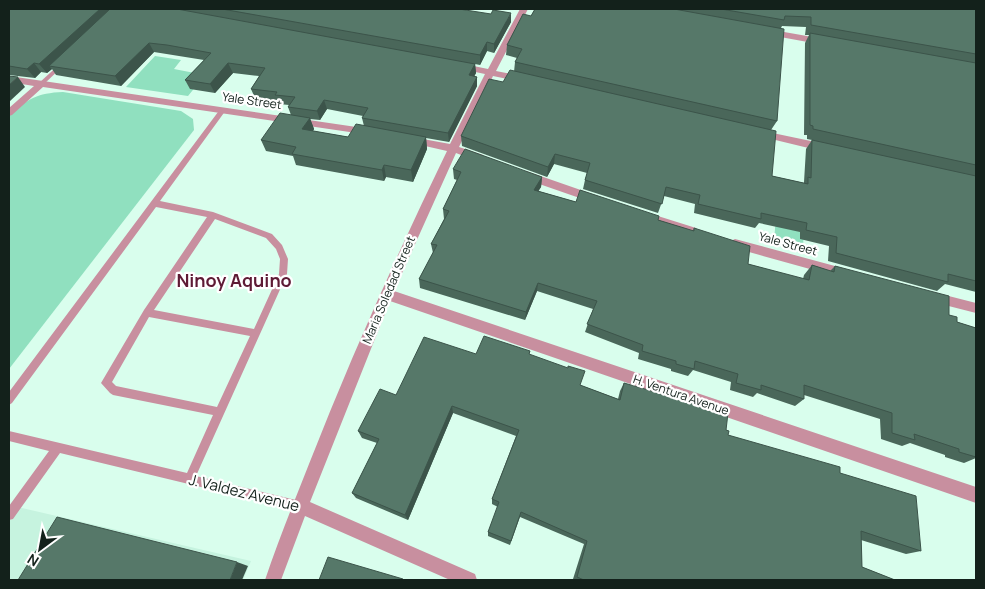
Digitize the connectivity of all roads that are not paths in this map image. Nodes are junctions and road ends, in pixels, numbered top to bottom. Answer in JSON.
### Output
{"nodes":[{"id":1,"x":524,"y":9,"type":"edge"},
{"id":2,"x":755,"y":30,"type":"edge"},
{"id":3,"x":832,"y":44,"type":"edge"},
{"id":4,"x":70,"y":56,"type":"edge"},
{"id":5,"x":452,"y":64,"type":"edge"},
{"id":6,"x":490,"y":71,"type":"junction"},
{"id":7,"x":9,"y":79,"type":"edge"},
{"id":8,"x":529,"y":80,"type":"edge"},
{"id":9,"x":41,"y":84,"type":"junction"},
{"id":10,"x":223,"y":110,"type":"junction"},
{"id":11,"x":9,"y":113,"type":"edge"},
{"id":12,"x":753,"y":132,"type":"edge"},
{"id":13,"x":382,"y":134,"type":"edge"},
{"id":14,"x":401,"y":138,"type":"edge"},
{"id":15,"x":452,"y":148,"type":"junction"},
{"id":16,"x":830,"y":150,"type":"edge"},
{"id":17,"x":488,"y":161,"type":"edge"},
{"id":18,"x":514,"y":171,"type":"edge"},
{"id":19,"x":603,"y":202,"type":"edge"},
{"id":20,"x":153,"y":203,"type":"junction"},
{"id":21,"x":631,"y":211,"type":"edge"},
{"id":22,"x":213,"y":215,"type":"junction"},
{"id":23,"x":702,"y":234,"type":"edge"},
{"id":24,"x":728,"y":242,"type":"edge"},
{"id":25,"x":856,"y":277,"type":"edge"},
{"id":26,"x":386,"y":294,"type":"junction"},
{"id":27,"x":921,"y":294,"type":"edge"},
{"id":28,"x":976,"y":308,"type":"edge"},
{"id":29,"x":148,"y":314,"type":"junction"},
{"id":30,"x":256,"y":333,"type":"junction"},
{"id":31,"x":9,"y":400,"type":"edge"},
{"id":32,"x":220,"y":412,"type":"junction"},
{"id":33,"x":9,"y":436,"type":"edge"},
{"id":34,"x":57,"y":448,"type":"junction"},
{"id":35,"x":189,"y":480,"type":"junction"},
{"id":36,"x":976,"y":495,"type":"edge"},
{"id":37,"x":300,"y":506,"type":"junction"},
{"id":38,"x":9,"y":515,"type":"edge"},
{"id":39,"x":273,"y":580,"type":"edge"},
{"id":40,"x":468,"y":580,"type":"edge"}],
"edges":[{"from":1,"to":6,"type":"street","name":"Maria Soledad Street"},
{"from":2,"to":3,"type":"street"},
{"from":4,"to":9,"type":"lane"},
{"from":5,"to":6,"type":"street"},
{"from":6,"to":8,"type":"street"},
{"from":6,"to":15,"type":"street","name":"Maria Soledad Street"},
{"from":7,"to":9,"type":"street","name":"Yale Street"},
{"from":9,"to":10,"type":"street","name":"Yale Street"},
{"from":9,"to":11,"type":"street"},
{"from":10,"to":13,"type":"street","name":"Yale Street"},
{"from":10,"to":20,"type":"lane"},
{"from":12,"to":16,"type":"street"},
{"from":14,"to":15,"type":"street"},
{"from":15,"to":17,"type":"street"},
{"from":15,"to":26,"type":"street","name":"Maria Soledad Street"},
{"from":18,"to":19,"type":"street"},
{"from":20,"to":22,"type":"lane"},
{"from":20,"to":31,"type":"lane"},
{"from":21,"to":23,"type":"street"},
{"from":22,"to":29,"type":"lane"},
{"from":22,"to":30,"type":"lane"},
{"from":24,"to":25,"type":"street","name":"Yale Street"},
{"from":26,"to":36,"type":"street","name":"H. Ventura Avenue"},
{"from":26,"to":37,"type":"street","name":"Maria Soledad Street"},
{"from":27,"to":28,"type":"street"},
{"from":29,"to":30,"type":"lane"},
{"from":29,"to":32,"type":"lane"},
{"from":30,"to":32,"type":"lane"},
{"from":32,"to":35,"type":"lane"},
{"from":33,"to":34,"type":"lane","name":"J. Valdez Avenue"},
{"from":34,"to":35,"type":"lane","name":"J. Valdez Avenue"},
{"from":34,"to":38,"type":"lane"},
{"from":35,"to":37,"type":"lane","name":"J. Valdez Avenue"},
{"from":37,"to":39,"type":"street","name":"Maria Soledad Street"},
{"from":37,"to":40,"type":"street","name":"J. Valdez Avenue"}]}
